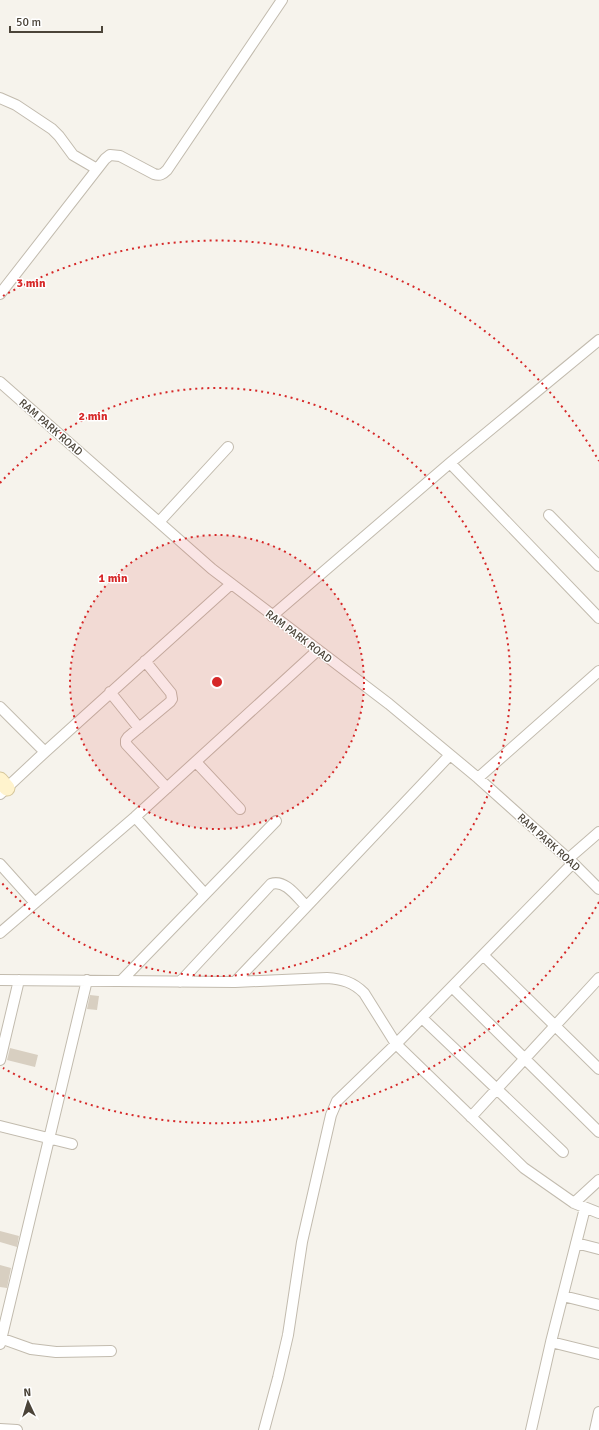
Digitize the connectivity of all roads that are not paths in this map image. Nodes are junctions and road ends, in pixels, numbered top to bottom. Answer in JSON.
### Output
{"nodes":[{"id":1,"x":282,"y":0,"type":"edge"},
{"id":2,"x":0,"y":98,"type":"edge"},
{"id":3,"x":97,"y":169,"type":"junction"},
{"id":4,"x":0,"y":294,"type":"edge"},
{"id":5,"x":599,"y":340,"type":"edge"},
{"id":6,"x":0,"y":382,"type":"edge"},
{"id":7,"x":228,"y":447,"type":"dead end"},
{"id":8,"x":450,"y":463,"type":"junction"},
{"id":9,"x":549,"y":514,"type":"dead end"},
{"id":10,"x":159,"y":522,"type":"junction"},
{"id":11,"x":599,"y":566,"type":"edge"},
{"id":12,"x":231,"y":584,"type":"junction"},
{"id":13,"x":272,"y":616,"type":"junction"},
{"id":14,"x":599,"y":618,"type":"edge"},
{"id":15,"x":318,"y":650,"type":"junction"},
{"id":16,"x":145,"y":661,"type":"junction"},
{"id":17,"x":599,"y":671,"type":"edge"},
{"id":18,"x":110,"y":692,"type":"junction"},
{"id":19,"x":0,"y":707,"type":"edge"},
{"id":20,"x":139,"y":728,"type":"junction"},
{"id":21,"x":45,"y":752,"type":"junction"},
{"id":22,"x":450,"y":756,"type":"junction"},
{"id":23,"x":196,"y":762,"type":"junction"},
{"id":24,"x":478,"y":778,"type":"junction"},
{"id":25,"x":2,"y":787,"type":"edge"},
{"id":26,"x":167,"y":788,"type":"junction"},
{"id":27,"x":240,"y":809,"type":"dead end"},
{"id":28,"x":135,"y":817,"type":"junction"},
{"id":29,"x":276,"y":821,"type":"dead end"},
{"id":30,"x":599,"y":832,"type":"edge"},
{"id":31,"x":571,"y":861,"type":"junction"},
{"id":32,"x":0,"y":864,"type":"edge"},
{"id":33,"x":599,"y":889,"type":"edge"},
{"id":34,"x":205,"y":894,"type":"junction"},
{"id":35,"x":35,"y":903,"type":"junction"},
{"id":36,"x":306,"y":906,"type":"junction"},
{"id":37,"x":0,"y":933,"type":"edge"},
{"id":38,"x":483,"y":955,"type":"junction"},
{"id":39,"x":599,"y":978,"type":"edge"},
{"id":40,"x":0,"y":980,"type":"edge"},
{"id":41,"x":19,"y":980,"type":"junction"},
{"id":42,"x":87,"y":980,"type":"junction"},
{"id":43,"x":121,"y":981,"type":"junction"},
{"id":44,"x":180,"y":982,"type":"junction"},
{"id":45,"x":235,"y":982,"type":"junction"},
{"id":46,"x":452,"y":987,"type":"junction"},
{"id":47,"x":422,"y":1018,"type":"junction"},
{"id":48,"x":556,"y":1026,"type":"junction"},
{"id":49,"x":396,"y":1044,"type":"junction"},
{"id":50,"x":525,"y":1059,"type":"junction"},
{"id":51,"x":0,"y":1060,"type":"edge"},
{"id":52,"x":599,"y":1069,"type":"edge"},
{"id":53,"x":497,"y":1088,"type":"junction"},
{"id":54,"x":471,"y":1117,"type":"junction"},
{"id":55,"x":0,"y":1126,"type":"edge"},
{"id":56,"x":599,"y":1132,"type":"edge"},
{"id":57,"x":49,"y":1138,"type":"junction"},
{"id":58,"x":72,"y":1144,"type":"dead end"},
{"id":59,"x":563,"y":1152,"type":"dead end"},
{"id":60,"x":599,"y":1180,"type":"edge"},
{"id":61,"x":574,"y":1203,"type":"junction"},
{"id":62,"x":585,"y":1208,"type":"junction"},
{"id":63,"x":599,"y":1213,"type":"edge"},
{"id":64,"x":576,"y":1243,"type":"junction"},
{"id":65,"x":599,"y":1249,"type":"edge"},
{"id":66,"x":563,"y":1296,"type":"junction"},
{"id":67,"x":599,"y":1305,"type":"edge"},
{"id":68,"x":0,"y":1340,"type":"edge"},
{"id":69,"x":551,"y":1342,"type":"junction"},
{"id":70,"x":111,"y":1351,"type":"dead end"},
{"id":71,"x":599,"y":1354,"type":"edge"},
{"id":72,"x":599,"y":1412,"type":"edge"},
{"id":73,"x":0,"y":1429,"type":"edge"},
{"id":74,"x":17,"y":1430,"type":"edge"},
{"id":75,"x":264,"y":1430,"type":"edge"},
{"id":76,"x":531,"y":1430,"type":"edge"},
{"id":77,"x":595,"y":1430,"type":"edge"}],
"edges":[{"from":1,"to":3,"type":"street"},
{"from":2,"to":3,"type":"street"},
{"from":3,"to":4,"type":"street"},
{"from":5,"to":8,"type":"street"},
{"from":6,"to":10,"type":"street","name":"RAM PARK ROAD"},
{"from":7,"to":10,"type":"street"},
{"from":8,"to":13,"type":"street"},
{"from":8,"to":14,"type":"street"},
{"from":9,"to":11,"type":"street"},
{"from":10,"to":12,"type":"street","name":"RAM PARK ROAD"},
{"from":12,"to":13,"type":"street","name":"RAM PARK ROAD"},
{"from":12,"to":16,"type":"street"},
{"from":13,"to":15,"type":"street","name":"RAM PARK ROAD"},
{"from":15,"to":22,"type":"street","name":"RAM PARK ROAD"},
{"from":15,"to":23,"type":"street"},
{"from":16,"to":18,"type":"street"},
{"from":16,"to":20,"type":"street"},
{"from":17,"to":24,"type":"street"},
{"from":18,"to":20,"type":"street"},
{"from":18,"to":21,"type":"street"},
{"from":19,"to":21,"type":"street"},
{"from":20,"to":26,"type":"street"},
{"from":21,"to":25,"type":"street"},
{"from":22,"to":24,"type":"street","name":"RAM PARK ROAD"},
{"from":22,"to":36,"type":"street"},
{"from":23,"to":26,"type":"street"},
{"from":23,"to":27,"type":"street"},
{"from":24,"to":31,"type":"street","name":"RAM PARK ROAD"},
{"from":26,"to":28,"type":"street"},
{"from":28,"to":34,"type":"street"},
{"from":28,"to":35,"type":"street"},
{"from":29,"to":34,"type":"street"},
{"from":30,"to":31,"type":"street"},
{"from":31,"to":33,"type":"street","name":"RAM PARK ROAD"},
{"from":31,"to":38,"type":"street"},
{"from":32,"to":35,"type":"street"},
{"from":34,"to":43,"type":"street"},
{"from":35,"to":37,"type":"street"},
{"from":36,"to":44,"type":"street"},
{"from":36,"to":45,"type":"street"},
{"from":38,"to":46,"type":"street"},
{"from":38,"to":48,"type":"street"},
{"from":39,"to":48,"type":"street"},
{"from":40,"to":41,"type":"street"},
{"from":41,"to":42,"type":"street"},
{"from":41,"to":51,"type":"street"},
{"from":42,"to":43,"type":"street"},
{"from":42,"to":57,"type":"street"},
{"from":43,"to":44,"type":"street"},
{"from":44,"to":45,"type":"street"},
{"from":45,"to":49,"type":"street"},
{"from":46,"to":47,"type":"street"},
{"from":46,"to":50,"type":"street"},
{"from":47,"to":49,"type":"street"},
{"from":47,"to":53,"type":"street"},
{"from":48,"to":50,"type":"street"},
{"from":48,"to":52,"type":"street"},
{"from":49,"to":54,"type":"street"},
{"from":49,"to":75,"type":"street"},
{"from":50,"to":53,"type":"street"},
{"from":50,"to":56,"type":"street"},
{"from":53,"to":54,"type":"street"},
{"from":53,"to":59,"type":"street"},
{"from":54,"to":61,"type":"street"},
{"from":55,"to":57,"type":"street"},
{"from":57,"to":58,"type":"street"},
{"from":57,"to":68,"type":"street"},
{"from":60,"to":61,"type":"street"},
{"from":61,"to":62,"type":"street"},
{"from":62,"to":63,"type":"street"},
{"from":62,"to":64,"type":"street"},
{"from":64,"to":65,"type":"street"},
{"from":64,"to":66,"type":"street"},
{"from":66,"to":67,"type":"street"},
{"from":66,"to":69,"type":"street"},
{"from":68,"to":70,"type":"street"},
{"from":69,"to":71,"type":"street"},
{"from":69,"to":76,"type":"street"},
{"from":72,"to":77,"type":"street"},
{"from":73,"to":74,"type":"street"}]}
